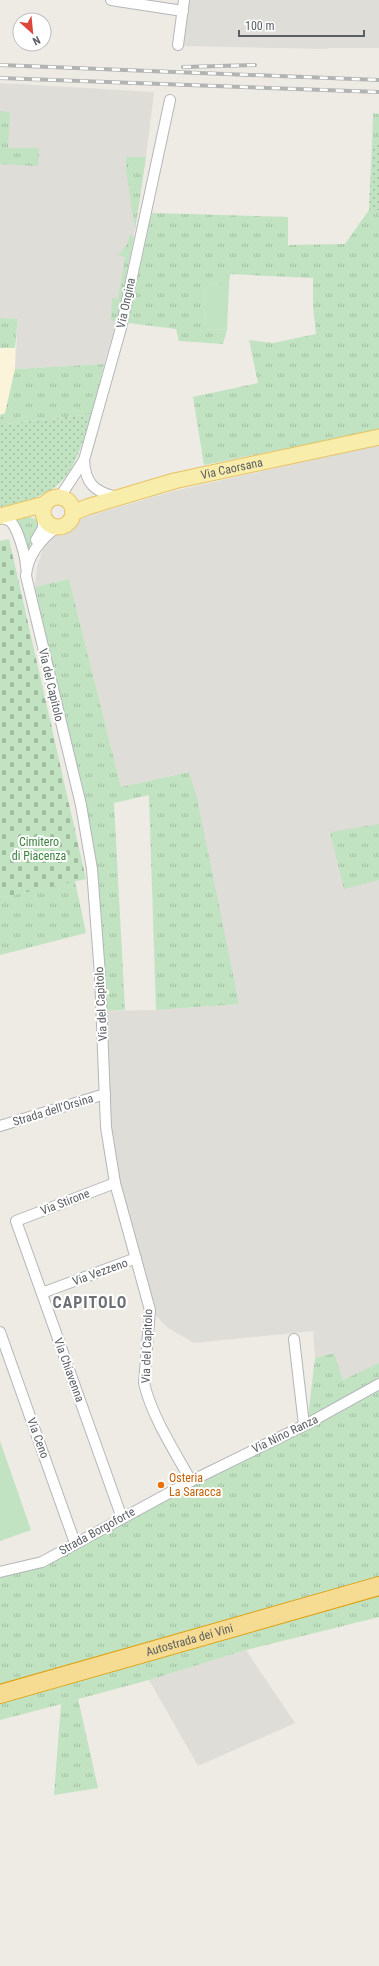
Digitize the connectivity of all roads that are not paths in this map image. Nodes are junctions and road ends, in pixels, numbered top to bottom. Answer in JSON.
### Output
{"nodes":[{"id":1,"x":111,"y":0,"type":"edge"},
{"id":2,"x":184,"y":0,"type":"edge"},
{"id":3,"x":183,"y":11,"type":"junction"},
{"id":4,"x":178,"y":45,"type":"dead end"},
{"id":5,"x":170,"y":100,"type":"dead end"},
{"id":6,"x":379,"y":437,"type":"edge"},
{"id":7,"x":84,"y":460,"type":"junction"},
{"id":8,"x":117,"y":497,"type":"junction"},
{"id":9,"x":63,"y":498,"type":"junction"},
{"id":10,"x":80,"y":510,"type":"junction"},
{"id":11,"x":44,"y":512,"type":"junction"},
{"id":12,"x":3,"y":516,"type":"edge"},
{"id":13,"x":56,"y":528,"type":"junction"},
{"id":14,"x":27,"y":565,"type":"junction"},
{"id":15,"x":105,"y":1094,"type":"junction"},
{"id":16,"x":0,"y":1126,"type":"edge"},
{"id":17,"x":115,"y":1183,"type":"junction"},
{"id":18,"x":16,"y":1222,"type":"joint"},
{"id":19,"x":136,"y":1258,"type":"junction"},
{"id":20,"x":42,"y":1293,"type":"junction"},
{"id":21,"x":0,"y":1332,"type":"edge"},
{"id":22,"x":294,"y":1339,"type":"dead end"},
{"id":23,"x":379,"y":1384,"type":"edge"},
{"id":24,"x":304,"y":1425,"type":"junction"},
{"id":25,"x":191,"y":1481,"type":"junction"},
{"id":26,"x":122,"y":1518,"type":"junction"},
{"id":27,"x":75,"y":1543,"type":"junction"},
{"id":28,"x":0,"y":1572,"type":"edge"},
{"id":29,"x":379,"y":1586,"type":"edge"},
{"id":30,"x":379,"y":1599,"type":"edge"},
{"id":31,"x":0,"y":1694,"type":"edge"},
{"id":32,"x":0,"y":1707,"type":"edge"}],
"edges":[{"from":1,"to":3,"type":"street"},
{"from":2,"to":3,"type":"street"},
{"from":3,"to":4,"type":"street"},
{"from":5,"to":7,"type":"street","name":"Via Ongina"},
{"from":6,"to":8,"type":"main road","name":"Via Caorsana"},
{"from":7,"to":8,"type":"street"},
{"from":7,"to":9,"type":"street","name":"Via Ongina"},
{"from":8,"to":10,"type":"main road","name":"Via Caorsana"},
{"from":9,"to":10,"type":"main road"},
{"from":9,"to":11,"type":"main road"},
{"from":10,"to":13,"type":"main road"},
{"from":11,"to":12,"type":"main road"},
{"from":11,"to":13,"type":"main road"},
{"from":11,"to":14,"type":"street"},
{"from":12,"to":14,"type":"street","name":"Via del Capitolo"},
{"from":13,"to":14,"type":"street"},
{"from":14,"to":15,"type":"street","name":"Via del Capitolo"},
{"from":15,"to":16,"type":"street","name":"Strada dell'Orsina"},
{"from":15,"to":17,"type":"street","name":"Via del Capitolo"},
{"from":17,"to":18,"type":"street","name":"Via Stirone"},
{"from":17,"to":19,"type":"street","name":"Via del Capitolo"},
{"from":18,"to":20,"type":"street","name":"Via Chiavenna"},
{"from":19,"to":20,"type":"street","name":"Via Vezzeno"},
{"from":19,"to":25,"type":"street","name":"Via del Capitolo"},
{"from":20,"to":26,"type":"street","name":"Via Chiavenna"},
{"from":21,"to":27,"type":"street","name":"Via Ceno"},
{"from":22,"to":24,"type":"street"},
{"from":23,"to":24,"type":"street","name":"Via Nino Ranza"},
{"from":24,"to":25,"type":"street","name":"Via Nino Ranza"},
{"from":25,"to":26,"type":"street","name":"Strada Borgoforte"},
{"from":26,"to":27,"type":"street","name":"Strada Borgoforte"},
{"from":27,"to":28,"type":"street","name":"Strada Borgoforte"},
{"from":29,"to":31,"type":"highway","name":"Autostrada dei Vini"},
{"from":30,"to":32,"type":"highway","name":"Autostrada dei Vini"}]}
